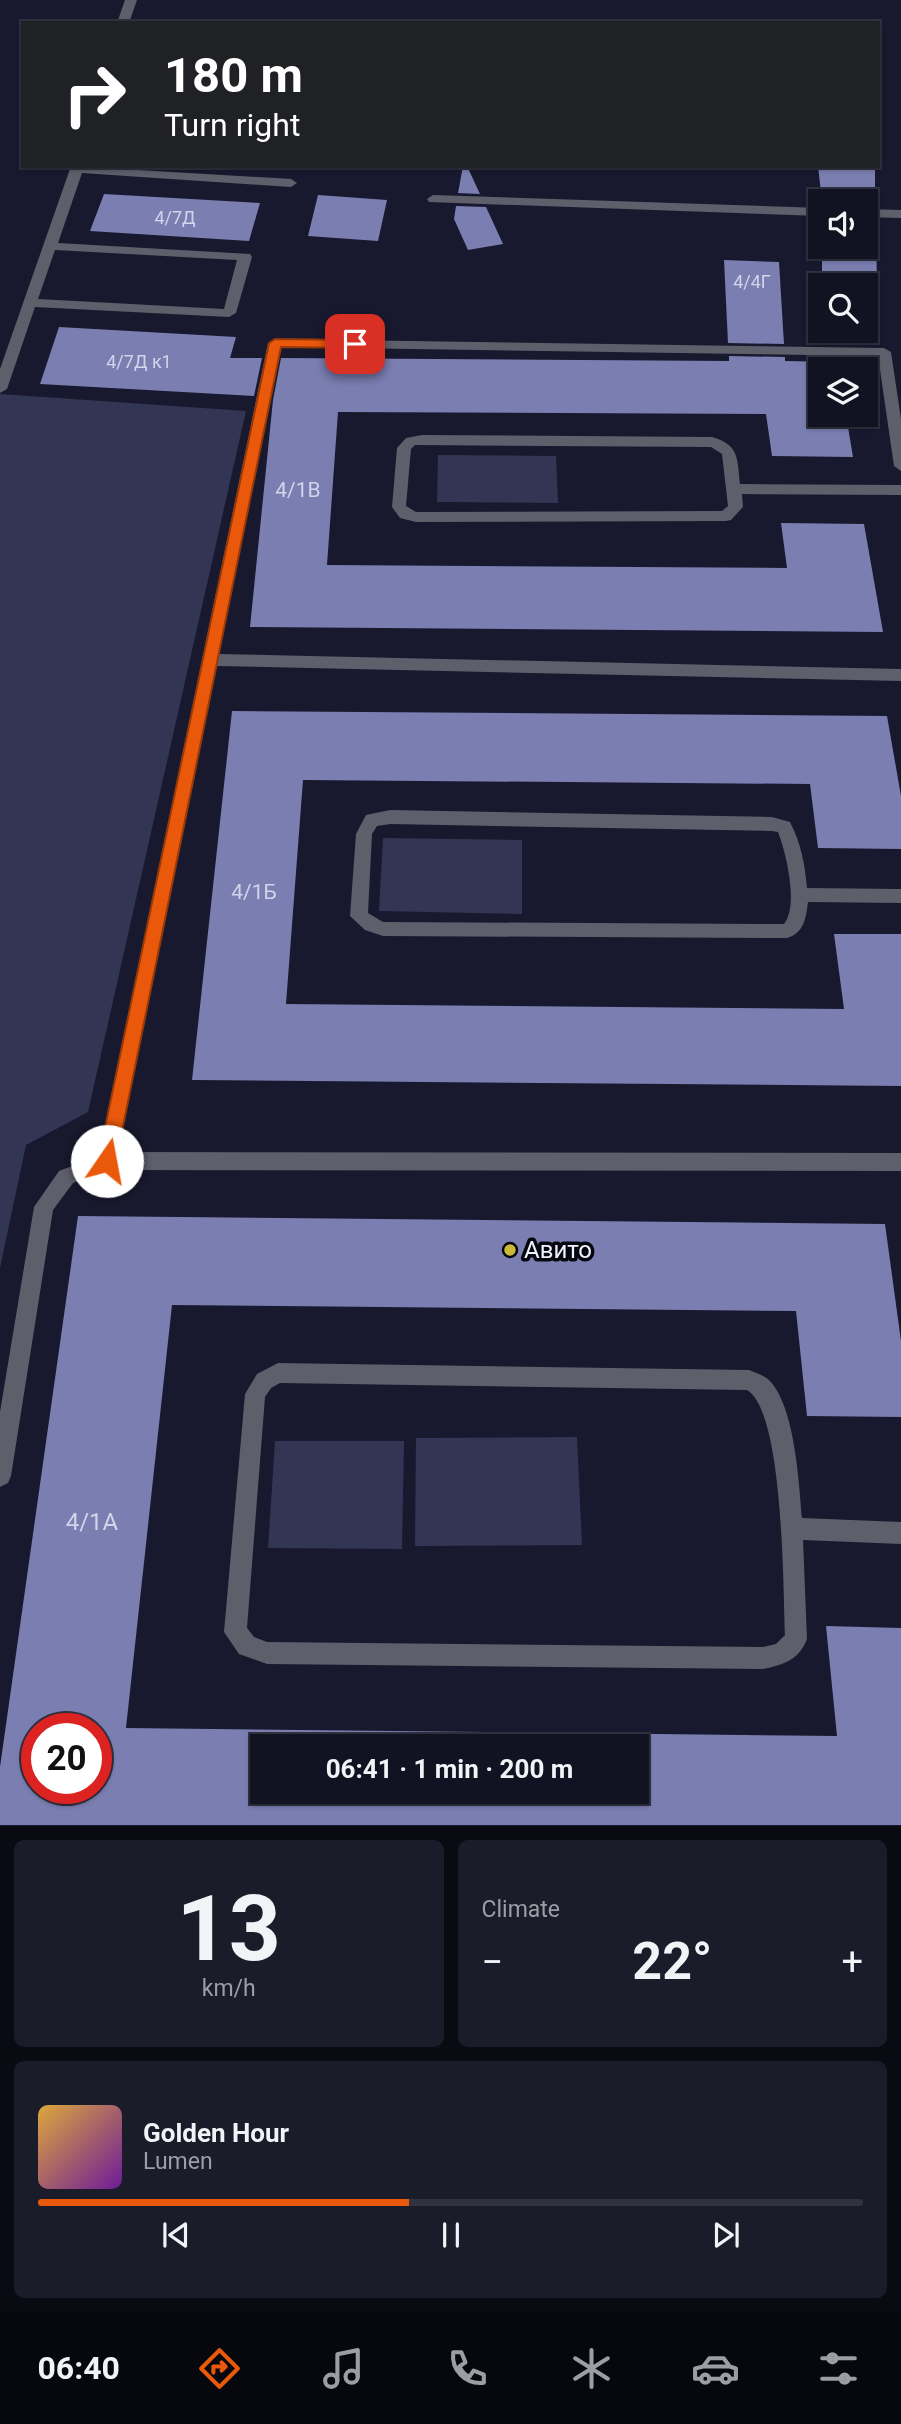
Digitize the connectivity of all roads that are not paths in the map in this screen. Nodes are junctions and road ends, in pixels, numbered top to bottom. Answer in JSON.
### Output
{"nodes":[{"id":1,"x":131,"y":0,"type":"edge"},
{"id":2,"x":124,"y":21,"type":"edge"},
{"id":3,"x":77,"y":168,"type":"edge"},
{"id":4,"x":90,"y":168,"type":"edge"},
{"id":5,"x":291,"y":183,"type":"dead end"},
{"id":6,"x":433,"y":199,"type":"dead end"},
{"id":7,"x":808,"y":212,"type":"edge"},
{"id":8,"x":878,"y":213,"type":"edge"},
{"id":9,"x":901,"y":214,"type":"edge"},
{"id":10,"x":51,"y":246,"type":"junction"},
{"id":11,"x":31,"y":303,"type":"junction"},
{"id":12,"x":0,"y":388,"type":"edge"},
{"id":13,"x":901,"y":466,"type":"edge"},
{"id":14,"x":733,"y":489,"type":"junction"},
{"id":15,"x":901,"y":490,"type":"edge"},
{"id":16,"x":209,"y":660,"type":"junction"},
{"id":17,"x":901,"y":675,"type":"edge"},
{"id":18,"x":798,"y":895,"type":"junction"},
{"id":19,"x":901,"y":896,"type":"edge"},
{"id":20,"x":107,"y":1161,"type":"junction"},
{"id":21,"x":901,"y":1162,"type":"edge"},
{"id":22,"x":0,"y":1476,"type":"edge"},
{"id":23,"x":792,"y":1529,"type":"junction"},
{"id":24,"x":901,"y":1533,"type":"edge"}],
"edges":[{"from":1,"to":2,"type":"lane"},
{"from":3,"to":10,"type":"lane"},
{"from":4,"to":5,"type":"lane"},
{"from":6,"to":7,"type":"lane"},
{"from":8,"to":9,"type":"lane"},
{"from":10,"to":11,"type":"lane"},
{"from":10,"to":11,"type":"lane"},
{"from":11,"to":12,"type":"lane"},
{"from":13,"to":16,"type":"lane"},
{"from":14,"to":14,"type":"lane"},
{"from":14,"to":15,"type":"lane"},
{"from":16,"to":17,"type":"lane"},
{"from":16,"to":20,"type":"lane"},
{"from":18,"to":18,"type":"lane"},
{"from":18,"to":19,"type":"lane"},
{"from":20,"to":21,"type":"lane"},
{"from":20,"to":22,"type":"lane"},
{"from":23,"to":23,"type":"lane"},
{"from":23,"to":24,"type":"lane"}]}
